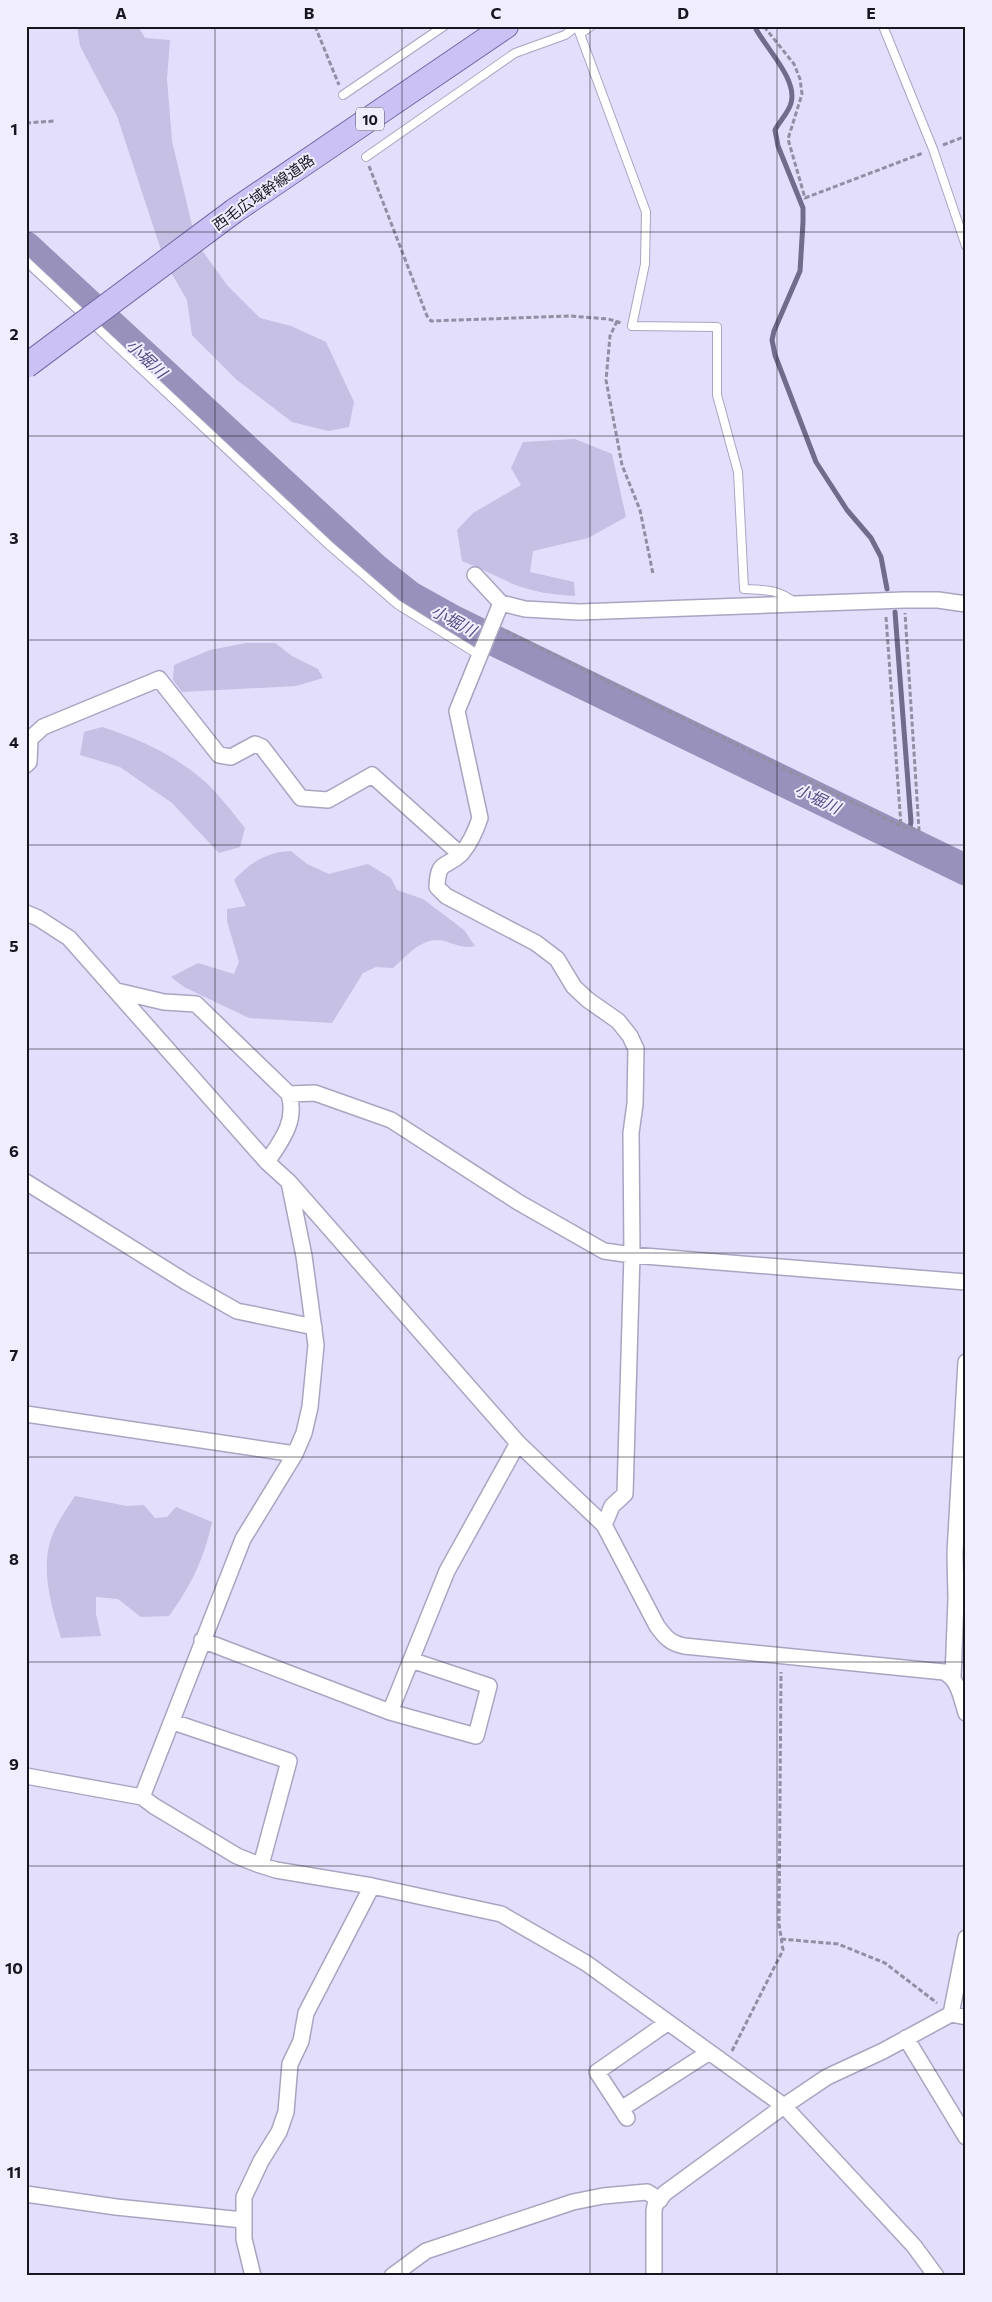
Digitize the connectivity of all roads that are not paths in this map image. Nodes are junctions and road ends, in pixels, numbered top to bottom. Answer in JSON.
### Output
{"nodes":[{"id":1,"x":444,"y":26,"type":"edge"},
{"id":2,"x":506,"y":26,"type":"edge"},
{"id":3,"x":591,"y":26,"type":"edge"},
{"id":4,"x":883,"y":26,"type":"edge"},
{"id":5,"x":578,"y":29,"type":"edge"},
{"id":6,"x":343,"y":94,"type":"road end"},
{"id":7,"x":366,"y":157,"type":"road end"},
{"id":8,"x":966,"y":246,"type":"edge"},
{"id":9,"x":26,"y":261,"type":"edge"},
{"id":10,"x":26,"y":366,"type":"edge"},
{"id":11,"x":475,"y":575,"type":"dead end"},
{"id":12,"x":501,"y":603,"type":"junction"},
{"id":13,"x":796,"y":603,"type":"junction"},
{"id":14,"x":966,"y":604,"type":"edge"},
{"id":15,"x":481,"y":651,"type":"junction"},
{"id":16,"x":26,"y":765,"type":"edge"},
{"id":17,"x":460,"y":854,"type":"junction"},
{"id":18,"x":26,"y":913,"type":"edge"},
{"id":19,"x":117,"y":992,"type":"junction"},
{"id":20,"x":289,"y":1094,"type":"junction"},
{"id":21,"x":267,"y":1162,"type":"junction"},
{"id":22,"x":26,"y":1182,"type":"edge"},
{"id":23,"x":288,"y":1182,"type":"junction"},
{"id":24,"x":632,"y":1255,"type":"junction"},
{"id":25,"x":966,"y":1282,"type":"edge"},
{"id":26,"x":314,"y":1327,"type":"junction"},
{"id":27,"x":966,"y":1362,"type":"edge"},
{"id":28,"x":26,"y":1414,"type":"edge"},
{"id":29,"x":518,"y":1443,"type":"junction"},
{"id":30,"x":295,"y":1454,"type":"junction"},
{"id":31,"x":604,"y":1525,"type":"junction"},
{"id":32,"x":961,"y":1599,"type":"edge"},
{"id":33,"x":202,"y":1640,"type":"junction"},
{"id":34,"x":411,"y":1660,"type":"junction"},
{"id":35,"x":953,"y":1677,"type":"junction"},
{"id":36,"x":390,"y":1712,"type":"junction"},
{"id":37,"x":966,"y":1712,"type":"edge"},
{"id":38,"x":173,"y":1722,"type":"junction"},
{"id":39,"x":26,"y":1776,"type":"edge"},
{"id":40,"x":142,"y":1797,"type":"junction"},
{"id":41,"x":261,"y":1865,"type":"junction"},
{"id":42,"x":372,"y":1886,"type":"junction"},
{"id":43,"x":966,"y":1938,"type":"edge"},
{"id":44,"x":959,"y":2015,"type":"edge"},
{"id":45,"x":667,"y":2023,"type":"junction"},
{"id":46,"x":906,"y":2038,"type":"junction"},
{"id":47,"x":708,"y":2053,"type":"junction"},
{"id":48,"x":784,"y":2106,"type":"junction"},
{"id":49,"x":966,"y":2137,"type":"edge"},
{"id":50,"x":26,"y":2194,"type":"edge"},
{"id":51,"x":660,"y":2200,"type":"junction"},
{"id":52,"x":243,"y":2220,"type":"junction"},
{"id":53,"x":253,"y":2276,"type":"edge"},
{"id":54,"x":392,"y":2276,"type":"edge"},
{"id":55,"x":654,"y":2276,"type":"edge"},
{"id":56,"x":936,"y":2276,"type":"edge"}],
"edges":[{"from":1,"to":6,"type":"lane"},
{"from":2,"to":10,"type":"main road","name":"西毛広域幹線道路","number":"10","bridge":true},
{"from":3,"to":5,"type":"lane"},
{"from":4,"to":8,"type":"lane"},
{"from":5,"to":7,"type":"lane"},
{"from":5,"to":13,"type":"lane"},
{"from":9,"to":15,"type":"lane"},
{"from":11,"to":12,"type":"street"},
{"from":12,"to":13,"type":"street"},
{"from":12,"to":15,"type":"street"},
{"from":13,"to":14,"type":"street"},
{"from":15,"to":17,"type":"street"},
{"from":16,"to":17,"type":"street"},
{"from":17,"to":24,"type":"street"},
{"from":18,"to":19,"type":"street"},
{"from":19,"to":20,"type":"street"},
{"from":19,"to":21,"type":"street"},
{"from":20,"to":21,"type":"street"},
{"from":20,"to":24,"type":"street"},
{"from":21,"to":23,"type":"street"},
{"from":22,"to":26,"type":"street"},
{"from":23,"to":26,"type":"street"},
{"from":23,"to":29,"type":"street"},
{"from":24,"to":25,"type":"street"},
{"from":24,"to":31,"type":"street"},
{"from":26,"to":30,"type":"street"},
{"from":27,"to":32,"type":"street"},
{"from":28,"to":30,"type":"street"},
{"from":29,"to":31,"type":"street"},
{"from":29,"to":34,"type":"street"},
{"from":30,"to":33,"type":"street"},
{"from":31,"to":35,"type":"street"},
{"from":32,"to":35,"type":"street"},
{"from":33,"to":36,"type":"street"},
{"from":33,"to":38,"type":"street"},
{"from":34,"to":36,"type":"street"},
{"from":34,"to":36,"type":"street"},
{"from":35,"to":37,"type":"street"},
{"from":38,"to":40,"type":"street"},
{"from":38,"to":41,"type":"street"},
{"from":39,"to":40,"type":"street"},
{"from":40,"to":41,"type":"street"},
{"from":41,"to":42,"type":"street"},
{"from":42,"to":45,"type":"street"},
{"from":42,"to":52,"type":"street"},
{"from":43,"to":44,"type":"street"},
{"from":44,"to":46,"type":"street"},
{"from":45,"to":47,"type":"street"},
{"from":45,"to":47,"type":"street"},
{"from":46,"to":48,"type":"street"},
{"from":46,"to":49,"type":"street"},
{"from":47,"to":48,"type":"street"},
{"from":48,"to":51,"type":"street"},
{"from":48,"to":56,"type":"street"},
{"from":50,"to":52,"type":"street"},
{"from":51,"to":54,"type":"street"},
{"from":51,"to":55,"type":"street"},
{"from":52,"to":53,"type":"street"}]}
